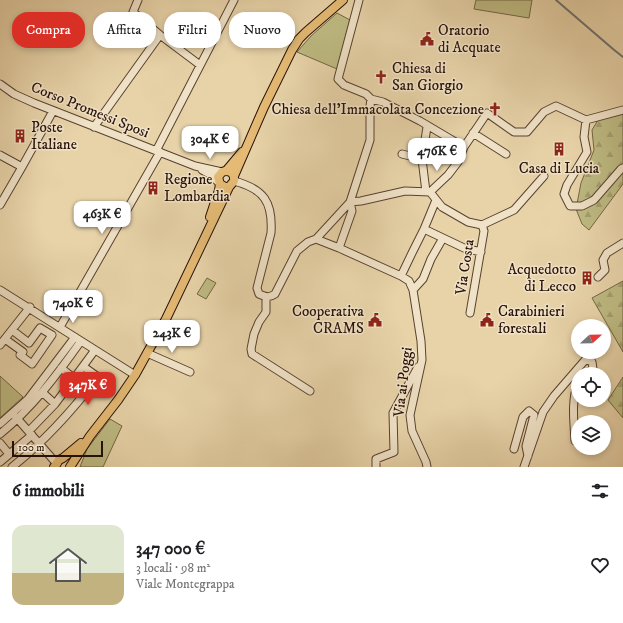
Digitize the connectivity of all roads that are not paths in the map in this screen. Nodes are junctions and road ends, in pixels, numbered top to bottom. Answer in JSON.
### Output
{"nodes":[{"id":1,"x":138,"y":0,"type":"edge"},
{"id":2,"x":234,"y":0,"type":"edge"},
{"id":3,"x":343,"y":0,"type":"edge"},
{"id":4,"x":359,"y":0,"type":"edge"},
{"id":5,"x":160,"y":35,"type":"junction"},
{"id":6,"x":200,"y":65,"type":"junction"},
{"id":7,"x":0,"y":84,"type":"edge"},
{"id":8,"x":374,"y":100,"type":"junction"},
{"id":9,"x":52,"y":110,"type":"junction"},
{"id":10,"x":623,"y":110,"type":"edge"},
{"id":11,"x":586,"y":120,"type":"junction"},
{"id":12,"x":94,"y":127,"type":"junction"},
{"id":13,"x":427,"y":127,"type":"junction"},
{"id":14,"x":473,"y":133,"type":"junction"},
{"id":15,"x":246,"y":147,"type":"junction"},
{"id":16,"x":464,"y":147,"type":"junction"},
{"id":17,"x":158,"y":152,"type":"junction"},
{"id":18,"x":402,"y":154,"type":"dead end"},
{"id":19,"x":506,"y":154,"type":"dead end"},
{"id":20,"x":0,"y":155,"type":"edge"},
{"id":21,"x":422,"y":159,"type":"junction"},
{"id":22,"x":195,"y":166,"type":"junction"},
{"id":23,"x":22,"y":167,"type":"junction"},
{"id":24,"x":623,"y":168,"type":"edge"},
{"id":25,"x":224,"y":171,"type":"junction"},
{"id":26,"x":544,"y":176,"type":"dead end"},
{"id":27,"x":232,"y":181,"type":"junction"},
{"id":28,"x":220,"y":184,"type":"junction"},
{"id":29,"x":428,"y":192,"type":"junction"},
{"id":30,"x":436,"y":200,"type":"junction"},
{"id":31,"x":350,"y":202,"type":"junction"},
{"id":32,"x":0,"y":206,"type":"edge"},
{"id":33,"x":482,"y":225,"type":"junction"},
{"id":34,"x":424,"y":229,"type":"junction"},
{"id":35,"x":443,"y":238,"type":"junction"},
{"id":36,"x":316,"y":240,"type":"junction"},
{"id":37,"x":623,"y":243,"type":"edge"},
{"id":38,"x":339,"y":248,"type":"junction"},
{"id":39,"x":481,"y":252,"type":"junction"},
{"id":40,"x":192,"y":262,"type":"junction"},
{"id":41,"x":401,"y":276,"type":"junction"},
{"id":42,"x":598,"y":277,"type":"dead end"},
{"id":43,"x":0,"y":290,"type":"edge"},
{"id":44,"x":413,"y":290,"type":"junction"},
{"id":45,"x":266,"y":297,"type":"junction"},
{"id":46,"x":30,"y":307,"type":"junction"},
{"id":47,"x":470,"y":313,"type":"dead end"},
{"id":48,"x":60,"y":327,"type":"junction"},
{"id":49,"x":12,"y":330,"type":"junction"},
{"id":50,"x":5,"y":339,"type":"junction"},
{"id":51,"x":78,"y":339,"type":"junction"},
{"id":52,"x":0,"y":345,"type":"edge"},
{"id":53,"x":95,"y":350,"type":"junction"},
{"id":54,"x":147,"y":353,"type":"junction"},
{"id":55,"x":422,"y":360,"type":"junction"},
{"id":56,"x":84,"y":367,"type":"junction"},
{"id":57,"x":581,"y":367,"type":"edge"},
{"id":58,"x":593,"y":367,"type":"edge"},
{"id":59,"x":62,"y":368,"type":"junction"},
{"id":60,"x":190,"y":372,"type":"dead end"},
{"id":61,"x":135,"y":375,"type":"junction"},
{"id":62,"x":75,"y":378,"type":"junction"},
{"id":63,"x":571,"y":378,"type":"edge"},
{"id":64,"x":310,"y":391,"type":"dead end"},
{"id":65,"x":42,"y":392,"type":"junction"},
{"id":66,"x":54,"y":404,"type":"junction"},
{"id":67,"x":15,"y":415,"type":"junction"},
{"id":68,"x":0,"y":424,"type":"edge"},
{"id":69,"x":31,"y":433,"type":"junction"},
{"id":70,"x":0,"y":434,"type":"edge"},
{"id":71,"x":90,"y":436,"type":"junction"},
{"id":72,"x":0,"y":443,"type":"edge"},
{"id":73,"x":42,"y":445,"type":"junction"},
{"id":74,"x":514,"y":449,"type":"dead end"},
{"id":75,"x":9,"y":454,"type":"junction"},
{"id":76,"x":528,"y":456,"type":"junction"},
{"id":77,"x":63,"y":458,"type":"junction"},
{"id":78,"x":0,"y":461,"type":"edge"},
{"id":79,"x":56,"y":466,"type":"edge"},
{"id":80,"x":71,"y":466,"type":"edge"},
{"id":81,"x":12,"y":467,"type":"edge"},
{"id":82,"x":376,"y":467,"type":"edge"},
{"id":83,"x":427,"y":467,"type":"edge"},
{"id":84,"x":526,"y":467,"type":"edge"}],
"edges":[{"from":1,"to":5,"type":"street"},
{"from":2,"to":6,"type":"street"},
{"from":3,"to":15,"type":"main road"},
{"from":4,"to":8,"type":"street"},
{"from":5,"to":6,"type":"street"},
{"from":5,"to":12,"type":"street"},
{"from":6,"to":17,"type":"street"},
{"from":7,"to":9,"type":"street","name":"Corso Promessi Sposi"},
{"from":8,"to":13,"type":"street"},
{"from":8,"to":31,"type":"street"},
{"from":9,"to":12,"type":"street","name":"Corso Promessi Sposi"},
{"from":9,"to":23,"type":"street"},
{"from":10,"to":11,"type":"street"},
{"from":11,"to":14,"type":"street"},
{"from":11,"to":24,"type":"street"},
{"from":12,"to":17,"type":"street","name":"Corso Promessi Sposi"},
{"from":13,"to":16,"type":"street"},
{"from":13,"to":21,"type":"street"},
{"from":14,"to":16,"type":"street"},
{"from":14,"to":19,"type":"street"},
{"from":15,"to":25,"type":"main road"},
{"from":15,"to":27,"type":"main road"},
{"from":16,"to":29,"type":"street"},
{"from":17,"to":22,"type":"street","name":"Corso Promessi Sposi"},
{"from":17,"to":48,"type":"street"},
{"from":18,"to":21,"type":"street"},
{"from":20,"to":23,"type":"street"},
{"from":21,"to":29,"type":"street"},
{"from":22,"to":25,"type":"street","name":"Corso Promessi Sposi"},
{"from":22,"to":28,"type":"street","name":"Corso Promessi Sposi"},
{"from":23,"to":32,"type":"street"},
{"from":25,"to":27,"type":"main road"},
{"from":25,"to":28,"type":"main road"},
{"from":26,"to":33,"type":"street"},
{"from":27,"to":28,"type":"main road"},
{"from":27,"to":40,"type":"main road"},
{"from":27,"to":45,"type":"street"},
{"from":28,"to":40,"type":"main road"},
{"from":29,"to":30,"type":"street"},
{"from":29,"to":31,"type":"street"},
{"from":30,"to":33,"type":"street"},
{"from":30,"to":34,"type":"street"},
{"from":31,"to":36,"type":"street"},
{"from":31,"to":38,"type":"street"},
{"from":33,"to":39,"type":"street","name":"Via Costa"},
{"from":34,"to":35,"type":"street"},
{"from":34,"to":41,"type":"street"},
{"from":35,"to":39,"type":"street"},
{"from":35,"to":44,"type":"street"},
{"from":36,"to":38,"type":"street"},
{"from":36,"to":45,"type":"street"},
{"from":37,"to":42,"type":"street"},
{"from":38,"to":41,"type":"street"},
{"from":39,"to":47,"type":"street","name":"Via Costa"},
{"from":40,"to":54,"type":"main road"},
{"from":41,"to":44,"type":"street"},
{"from":43,"to":46,"type":"street"},
{"from":44,"to":55,"type":"street","name":"Via ai Poggi"},
{"from":45,"to":64,"type":"street"},
{"from":46,"to":48,"type":"street"},
{"from":46,"to":49,"type":"street"},
{"from":48,"to":51,"type":"street"},
{"from":49,"to":50,"type":"street"},
{"from":49,"to":50,"type":"street"},
{"from":50,"to":52,"type":"street"},
{"from":51,"to":53,"type":"street"},
{"from":51,"to":59,"type":"street"},
{"from":51,"to":67,"type":"street"},
{"from":53,"to":56,"type":"street"},
{"from":53,"to":61,"type":"street"},
{"from":54,"to":60,"type":"street"},
{"from":54,"to":61,"type":"main road"},
{"from":55,"to":82,"type":"street"},
{"from":55,"to":83,"type":"street","name":"Via ai Poggi"},
{"from":56,"to":62,"type":"street"},
{"from":56,"to":73,"type":"street"},
{"from":57,"to":58,"type":"street"},
{"from":59,"to":62,"type":"street"},
{"from":59,"to":65,"type":"street"},
{"from":61,"to":71,"type":"main road"},
{"from":62,"to":66,"type":"street"},
{"from":63,"to":76,"type":"street"},
{"from":65,"to":66,"type":"street"},
{"from":65,"to":67,"type":"street"},
{"from":66,"to":69,"type":"street"},
{"from":67,"to":68,"type":"street"},
{"from":67,"to":69,"type":"street"},
{"from":67,"to":70,"type":"street"},
{"from":69,"to":73,"type":"street"},
{"from":69,"to":75,"type":"street"},
{"from":71,"to":77,"type":"main road"},
{"from":71,"to":80,"type":"main road"},
{"from":72,"to":75,"type":"street"},
{"from":73,"to":77,"type":"street"},
{"from":73,"to":79,"type":"street"},
{"from":73,"to":81,"type":"street"},
{"from":74,"to":76,"type":"street"},
{"from":75,"to":78,"type":"street"},
{"from":76,"to":84,"type":"street"},
{"from":77,"to":79,"type":"main road"},
{"from":77,"to":80,"type":"main road"}]}
